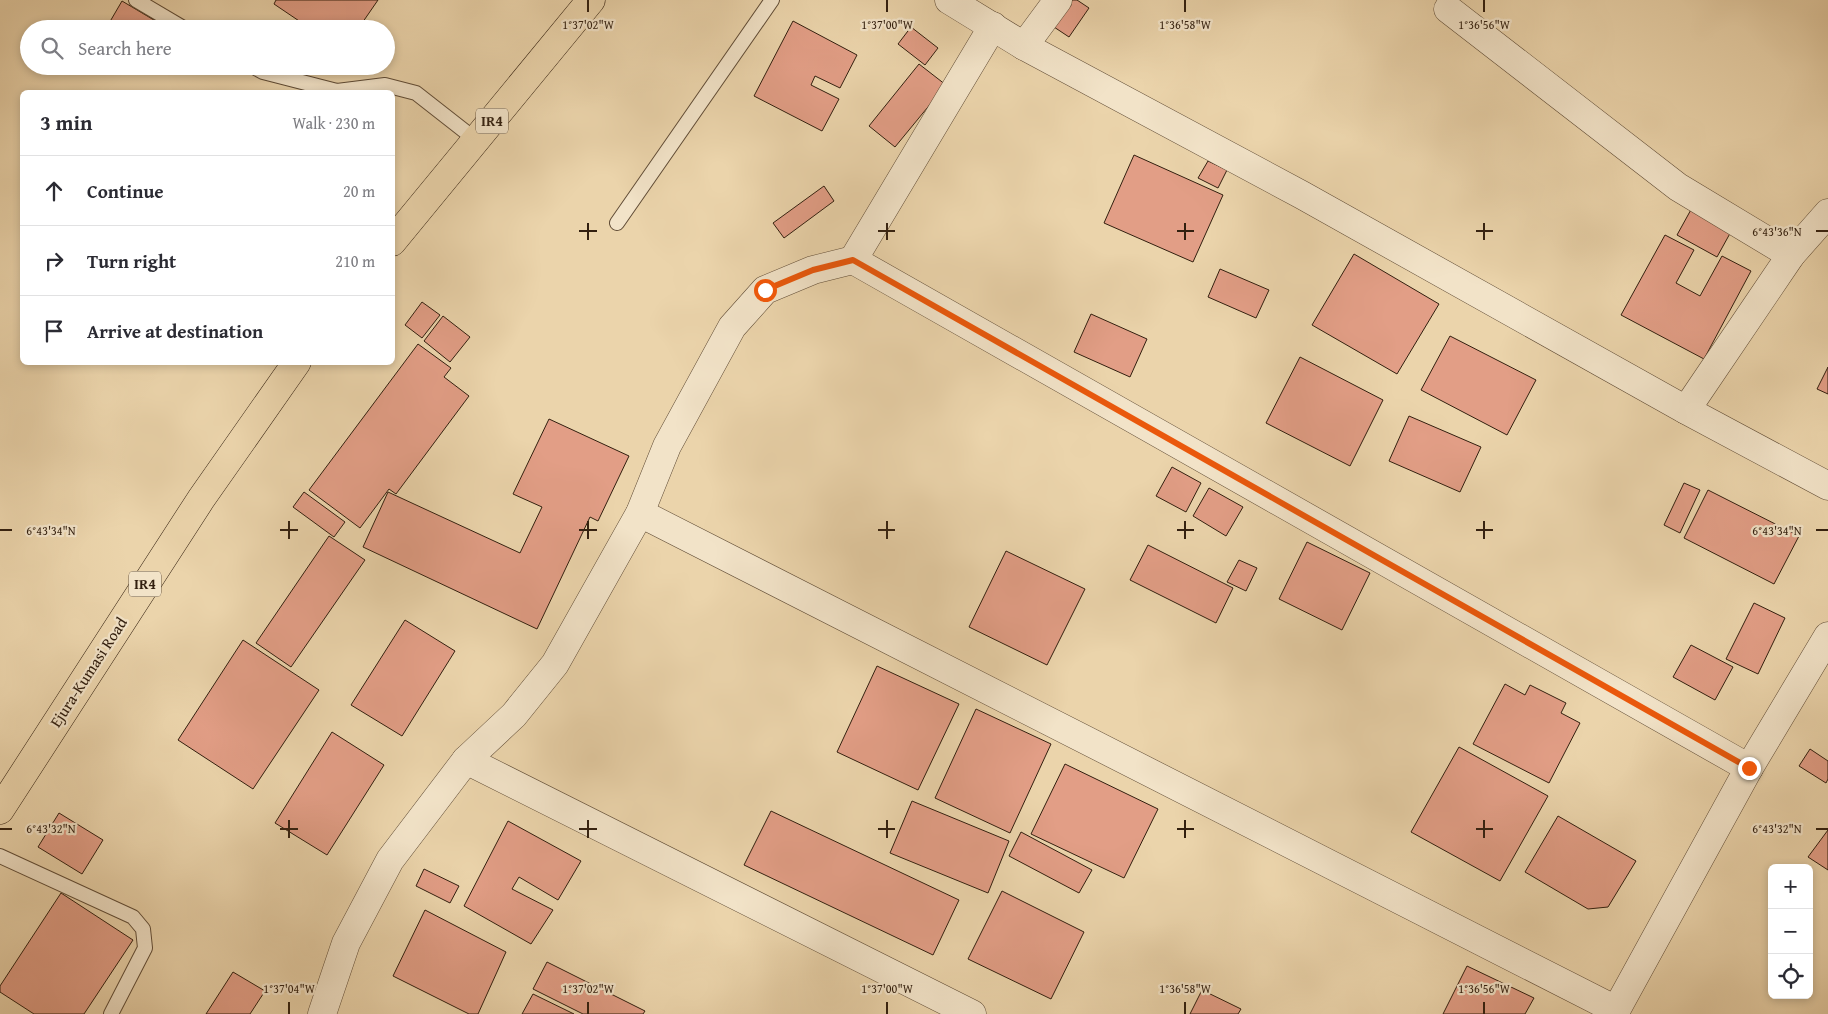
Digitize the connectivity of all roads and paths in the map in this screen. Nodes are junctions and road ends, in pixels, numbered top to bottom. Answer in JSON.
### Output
{"nodes":[{"id":1,"x":136,"y":0,"type":"edge"},
{"id":2,"x":591,"y":0,"type":"edge"},
{"id":3,"x":772,"y":0,"type":"edge"},
{"id":4,"x":949,"y":0,"type":"edge"},
{"id":5,"x":1058,"y":0,"type":"edge"},
{"id":6,"x":1445,"y":3,"type":"edge"},
{"id":7,"x":170,"y":20,"type":"edge"},
{"id":8,"x":993,"y":26,"type":"junction"},
{"id":9,"x":1024,"y":46,"type":"junction"},
{"id":10,"x":274,"y":75,"type":"edge"},
{"id":11,"x":333,"y":90,"type":"edge"},
{"id":12,"x":345,"y":90,"type":"edge"},
{"id":13,"x":476,"y":140,"type":"junction"},
{"id":14,"x":1828,"y":213,"type":"edge"},
{"id":15,"x":617,"y":223,"type":"dead end"},
{"id":16,"x":395,"y":238,"type":"edge"},
{"id":17,"x":1791,"y":255,"type":"junction"},
{"id":18,"x":853,"y":260,"type":"junction"},
{"id":19,"x":295,"y":365,"type":"edge"},
{"id":20,"x":1686,"y":410,"type":"junction"},
{"id":21,"x":1828,"y":486,"type":"edge"},
{"id":22,"x":640,"y":512,"type":"junction"},
{"id":23,"x":1828,"y":636,"type":"edge"},
{"id":24,"x":466,"y":760,"type":"junction"},
{"id":25,"x":1749,"y":768,"type":"junction"},
{"id":26,"x":0,"y":810,"type":"edge"},
{"id":27,"x":0,"y":856,"type":"edge"},
{"id":28,"x":1615,"y":1012,"type":"edge"},
{"id":29,"x":111,"y":1014,"type":"edge"},
{"id":30,"x":322,"y":1014,"type":"edge"},
{"id":31,"x":972,"y":1014,"type":"edge"}],
"edges":[{"from":1,"to":7,"type":"lane"},
{"from":2,"to":13,"type":"main road","number":"IR4"},
{"from":3,"to":15,"type":"lane"},
{"from":4,"to":8,"type":"street"},
{"from":5,"to":9,"type":"street"},
{"from":6,"to":17,"type":"street"},
{"from":8,"to":9,"type":"street"},
{"from":8,"to":18,"type":"street"},
{"from":9,"to":20,"type":"street"},
{"from":10,"to":11,"type":"lane"},
{"from":12,"to":13,"type":"lane"},
{"from":13,"to":16,"type":"main road","number":"IR4"},
{"from":14,"to":17,"type":"street"},
{"from":17,"to":20,"type":"street"},
{"from":18,"to":22,"type":"street"},
{"from":18,"to":25,"type":"street"},
{"from":19,"to":26,"type":"main road","name":"Ejura-Kumasi Road","number":"IR4"},
{"from":20,"to":21,"type":"street"},
{"from":22,"to":24,"type":"street"},
{"from":22,"to":28,"type":"street"},
{"from":23,"to":25,"type":"street"},
{"from":24,"to":30,"type":"street"},
{"from":24,"to":31,"type":"street"},
{"from":25,"to":28,"type":"street"},
{"from":27,"to":29,"type":"lane"}]}
